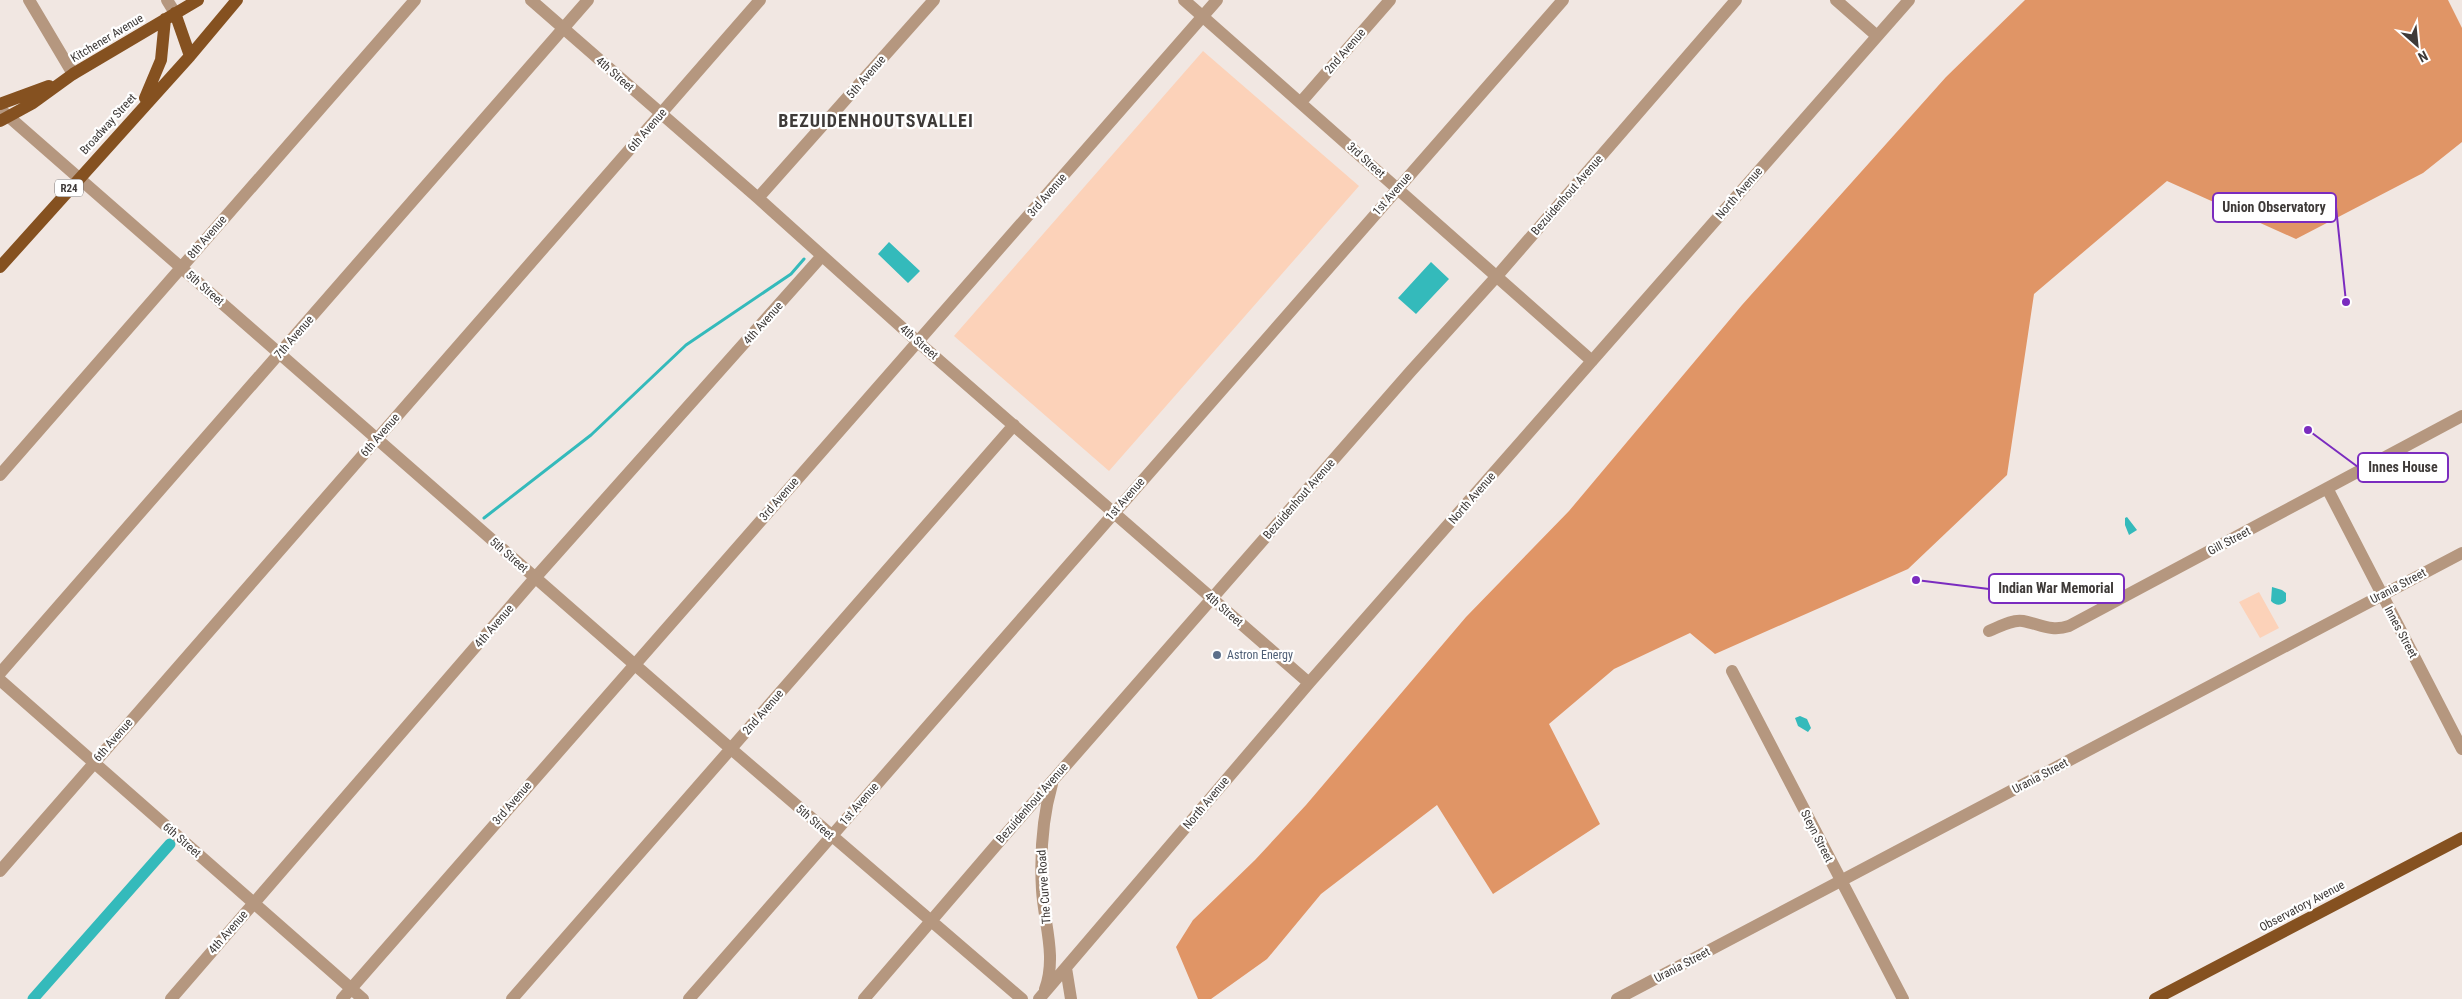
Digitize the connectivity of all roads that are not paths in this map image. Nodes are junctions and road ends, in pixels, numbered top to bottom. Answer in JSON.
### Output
{"nodes":[{"id":1,"x":29,"y":0,"type":"edge"},
{"id":2,"x":167,"y":0,"type":"edge"},
{"id":3,"x":198,"y":0,"type":"edge"},
{"id":4,"x":237,"y":0,"type":"edge"},
{"id":5,"x":415,"y":0,"type":"edge"},
{"id":6,"x":531,"y":0,"type":"edge"},
{"id":7,"x":588,"y":0,"type":"edge"},
{"id":8,"x":760,"y":0,"type":"edge"},
{"id":9,"x":934,"y":0,"type":"edge"},
{"id":10,"x":1184,"y":0,"type":"edge"},
{"id":11,"x":1218,"y":0,"type":"edge"},
{"id":12,"x":1390,"y":0,"type":"edge"},
{"id":13,"x":1563,"y":0,"type":"edge"},
{"id":14,"x":1736,"y":0,"type":"edge"},
{"id":15,"x":1836,"y":0,"type":"edge"},
{"id":16,"x":1909,"y":0,"type":"edge"},
{"id":17,"x":170,"y":16,"type":"junction"},
{"id":18,"x":1203,"y":17,"type":"junction"},
{"id":19,"x":563,"y":28,"type":"junction"},
{"id":20,"x":1877,"y":36,"type":"junction"},
{"id":21,"x":190,"y":56,"type":"junction"},
{"id":22,"x":68,"y":77,"type":"junction"},
{"id":23,"x":1301,"y":102,"type":"junction"},
{"id":24,"x":0,"y":104,"type":"edge"},
{"id":25,"x":139,"y":110,"type":"junction"},
{"id":26,"x":661,"y":114,"type":"junction"},
{"id":27,"x":3,"y":115,"type":"edge"},
{"id":28,"x":79,"y":177,"type":"junction"},
{"id":29,"x":1397,"y":187,"type":"junction"},
{"id":30,"x":758,"y":198,"type":"junction"},
{"id":31,"x":821,"y":257,"type":"junction"},
{"id":32,"x":0,"y":267,"type":"edge"},
{"id":33,"x":181,"y":267,"type":"junction"},
{"id":34,"x":1497,"y":276,"type":"junction"},
{"id":35,"x":918,"y":342,"type":"junction"},
{"id":36,"x":280,"y":353,"type":"junction"},
{"id":37,"x":1592,"y":361,"type":"junction"},
{"id":38,"x":2462,"y":416,"type":"edge"},
{"id":39,"x":1014,"y":425,"type":"junction"},
{"id":40,"x":376,"y":438,"type":"junction"},
{"id":41,"x":0,"y":475,"type":"edge"},
{"id":42,"x":2327,"y":488,"type":"junction"},
{"id":43,"x":1114,"y":512,"type":"junction"},
{"id":44,"x":2462,"y":553,"type":"edge"},
{"id":45,"x":535,"y":578,"type":"junction"},
{"id":46,"x":2381,"y":595,"type":"junction"},
{"id":47,"x":1213,"y":599,"type":"junction"},
{"id":48,"x":1989,"y":631,"type":"dead end"},
{"id":49,"x":634,"y":664,"type":"junction"},
{"id":50,"x":1732,"y":671,"type":"dead end"},
{"id":51,"x":0,"y":673,"type":"edge"},
{"id":52,"x":0,"y":680,"type":"edge"},
{"id":53,"x":1309,"y":682,"type":"junction"},
{"id":54,"x":730,"y":748,"type":"junction"},
{"id":55,"x":2462,"y":749,"type":"edge"},
{"id":56,"x":94,"y":762,"type":"junction"},
{"id":57,"x":1053,"y":780,"type":"junction"},
{"id":58,"x":831,"y":836,"type":"junction"},
{"id":59,"x":2462,"y":838,"type":"edge"},
{"id":60,"x":0,"y":870,"type":"edge"},
{"id":61,"x":1840,"y":881,"type":"junction"},
{"id":62,"x":254,"y":902,"type":"junction"},
{"id":63,"x":931,"y":923,"type":"junction"},
{"id":64,"x":1050,"y":951,"type":"junction"},
{"id":65,"x":1078,"y":954,"type":"junction"},
{"id":66,"x":1066,"y":968,"type":"junction"},
{"id":67,"x":351,"y":988,"type":"junction"},
{"id":68,"x":1041,"y":996,"type":"edge"},
{"id":69,"x":171,"y":999,"type":"edge"},
{"id":70,"x":342,"y":999,"type":"edge"},
{"id":71,"x":363,"y":999,"type":"edge"},
{"id":72,"x":512,"y":999,"type":"edge"},
{"id":73,"x":689,"y":999,"type":"edge"},
{"id":74,"x":864,"y":999,"type":"edge"},
{"id":75,"x":1022,"y":999,"type":"edge"},
{"id":76,"x":1071,"y":999,"type":"edge"},
{"id":77,"x":1617,"y":999,"type":"edge"},
{"id":78,"x":1903,"y":999,"type":"edge"},
{"id":79,"x":2155,"y":999,"type":"edge"}],
"edges":[{"from":1,"to":22,"type":"street"},
{"from":2,"to":17,"type":"street"},
{"from":3,"to":17,"type":"main road","name":"Kitchener Avenue"},
{"from":4,"to":21,"type":"main road","name":"Broadway Street","number":"R24"},
{"from":5,"to":33,"type":"street","name":"8th Avenue"},
{"from":6,"to":19,"type":"street","name":"4th Street"},
{"from":7,"to":19,"type":"street","name":"7th Avenue"},
{"from":8,"to":26,"type":"street","name":"6th Avenue"},
{"from":9,"to":30,"type":"street","name":"5th Avenue"},
{"from":10,"to":18,"type":"street","name":"3rd Street"},
{"from":11,"to":18,"type":"street","name":"3rd Avenue"},
{"from":12,"to":23,"type":"street","name":"2nd Avenue"},
{"from":13,"to":29,"type":"street","name":"1st Avenue"},
{"from":14,"to":34,"type":"street","name":"Bezuidenhout Avenue"},
{"from":15,"to":20,"type":"street"},
{"from":16,"to":20,"type":"street","name":"North Avenue"},
{"from":17,"to":21,"type":"main road"},
{"from":17,"to":22,"type":"main road","name":"Kitchener Avenue"},
{"from":17,"to":25,"type":"main road","number":"R24"},
{"from":18,"to":23,"type":"street","name":"3rd Street"},
{"from":18,"to":35,"type":"street","name":"3rd Avenue"},
{"from":19,"to":26,"type":"street","name":"4th Street"},
{"from":19,"to":36,"type":"street","name":"7th Avenue"},
{"from":20,"to":37,"type":"street","name":"North Avenue"},
{"from":21,"to":25,"type":"main road","name":"Broadway Street","number":"R24"},
{"from":22,"to":24,"type":"main road","name":"Kitchener Avenue"},
{"from":22,"to":27,"type":"main road","name":"Kitchener Avenue"},
{"from":23,"to":29,"type":"street","name":"3rd Street"},
{"from":25,"to":28,"type":"main road","name":"Broadway Street","number":"R24"},
{"from":26,"to":30,"type":"street","name":"4th Street"},
{"from":26,"to":40,"type":"street","name":"6th Avenue"},
{"from":27,"to":28,"type":"street","name":"5th Street"},
{"from":28,"to":32,"type":"main road","name":"Broadway Street","number":"R24"},
{"from":28,"to":33,"type":"street","name":"5th Street"},
{"from":29,"to":34,"type":"street","name":"3rd Street"},
{"from":29,"to":43,"type":"street","name":"1st Avenue"},
{"from":30,"to":31,"type":"street","name":"4th Street"},
{"from":31,"to":35,"type":"street","name":"4th Street"},
{"from":31,"to":45,"type":"street","name":"4th Avenue"},
{"from":33,"to":36,"type":"street","name":"5th Street"},
{"from":33,"to":41,"type":"street","name":"8th Avenue"},
{"from":34,"to":37,"type":"street","name":"3rd Street"},
{"from":34,"to":47,"type":"street","name":"Bezuidenhout Avenue"},
{"from":35,"to":39,"type":"street","name":"4th Street"},
{"from":35,"to":49,"type":"street","name":"3rd Avenue"},
{"from":36,"to":40,"type":"street","name":"5th Street"},
{"from":36,"to":51,"type":"street","name":"7th Avenue"},
{"from":37,"to":53,"type":"street","name":"North Avenue"},
{"from":38,"to":42,"type":"street","name":"Gill Street"},
{"from":39,"to":43,"type":"street","name":"4th Street"},
{"from":39,"to":54,"type":"street","name":"2nd Avenue"},
{"from":40,"to":45,"type":"street","name":"5th Street"},
{"from":40,"to":56,"type":"street","name":"6th Avenue"},
{"from":42,"to":46,"type":"street","name":"Innes Street"},
{"from":42,"to":48,"type":"street","name":"Gill Street"},
{"from":43,"to":47,"type":"street","name":"4th Street"},
{"from":43,"to":58,"type":"street","name":"1st Avenue"},
{"from":44,"to":46,"type":"street","name":"Urania Street"},
{"from":45,"to":49,"type":"street","name":"5th Street"},
{"from":45,"to":62,"type":"street","name":"4th Avenue"},
{"from":46,"to":55,"type":"street","name":"Innes Street"},
{"from":46,"to":61,"type":"street","name":"Urania Street"},
{"from":47,"to":53,"type":"street","name":"4th Street"},
{"from":47,"to":57,"type":"street","name":"Bezuidenhout Avenue"},
{"from":49,"to":54,"type":"street","name":"5th Street"},
{"from":49,"to":67,"type":"street","name":"3rd Avenue"},
{"from":50,"to":61,"type":"street","name":"Steyn Street"},
{"from":52,"to":56,"type":"street","name":"6th Street"},
{"from":53,"to":65,"type":"street","name":"North Avenue"},
{"from":54,"to":58,"type":"street","name":"5th Street"},
{"from":54,"to":72,"type":"street","name":"2nd Avenue"},
{"from":56,"to":60,"type":"street","name":"6th Avenue"},
{"from":56,"to":62,"type":"street","name":"6th Street"},
{"from":57,"to":63,"type":"street","name":"Bezuidenhout Avenue"},
{"from":57,"to":64,"type":"street","name":"The Curve Road"},
{"from":58,"to":63,"type":"street","name":"5th Street"},
{"from":58,"to":73,"type":"street","name":"1st Avenue"},
{"from":59,"to":79,"type":"main road","name":"Observatory Avenue"},
{"from":61,"to":77,"type":"street","name":"Urania Street"},
{"from":61,"to":78,"type":"street","name":"Steyn Street"},
{"from":62,"to":67,"type":"street","name":"6th Street"},
{"from":62,"to":69,"type":"street","name":"4th Avenue"},
{"from":63,"to":74,"type":"street","name":"Bezuidenhout Avenue"},
{"from":63,"to":75,"type":"street","name":"5th Street"},
{"from":64,"to":65,"type":"street"},
{"from":64,"to":68,"type":"street","name":"The Curve Road"},
{"from":65,"to":66,"type":"street","name":"North Avenue"},
{"from":66,"to":68,"type":"street","name":"North Avenue"},
{"from":66,"to":76,"type":"street"},
{"from":67,"to":70,"type":"street","name":"3rd Avenue"},
{"from":67,"to":71,"type":"street","name":"6th Street"}]}
